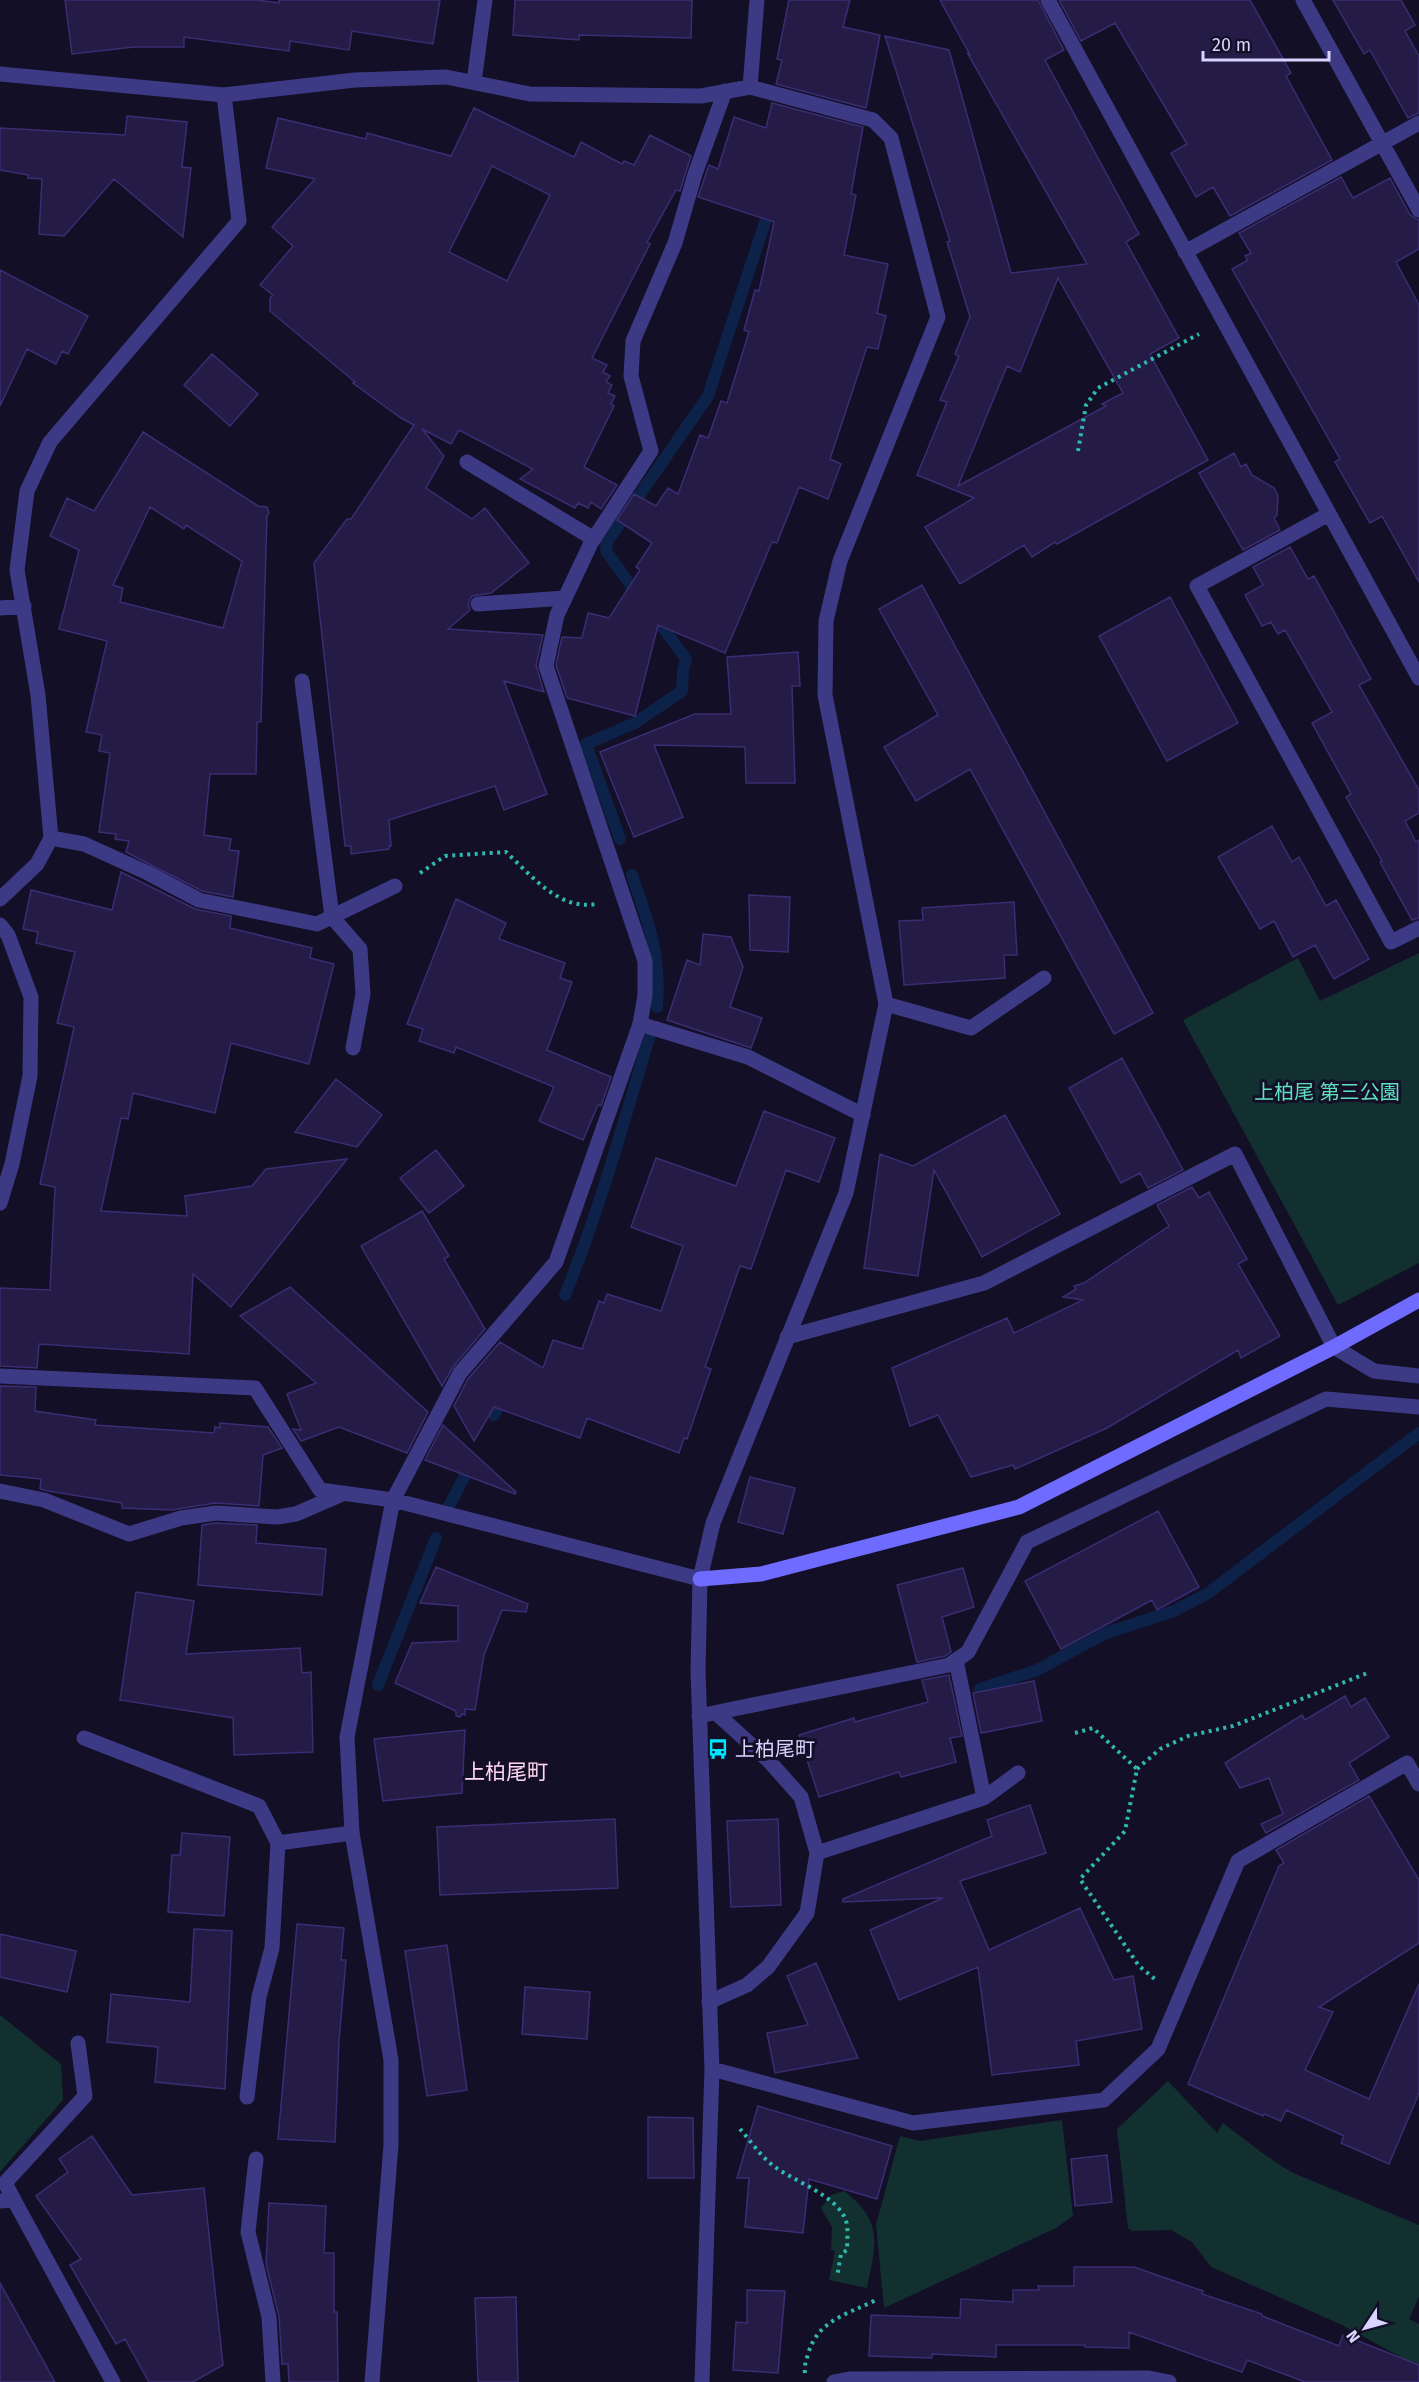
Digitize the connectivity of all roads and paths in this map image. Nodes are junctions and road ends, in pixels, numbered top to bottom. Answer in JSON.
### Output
{"nodes":[{"id":1,"x":485,"y":0,"type":"edge"},
{"id":2,"x":757,"y":0,"type":"edge"},
{"id":3,"x":1048,"y":0,"type":"edge"},
{"id":4,"x":1303,"y":0,"type":"edge"},
{"id":5,"x":0,"y":74,"type":"edge"},
{"id":6,"x":474,"y":82,"type":"junction"},
{"id":7,"x":750,"y":87,"type":"junction"},
{"id":8,"x":725,"y":92,"type":"junction"},
{"id":9,"x":224,"y":95,"type":"junction"},
{"id":10,"x":1419,"y":123,"type":"edge"},
{"id":11,"x":1382,"y":144,"type":"junction"},
{"id":12,"x":1419,"y":210,"type":"edge"},
{"id":13,"x":1185,"y":252,"type":"junction"},
{"id":14,"x":1223,"y":321,"type":"junction"},
{"id":15,"x":1078,"y":452,"type":"dead end"},
{"id":16,"x":467,"y":462,"type":"dead end"},
{"id":17,"x":1329,"y":514,"type":"junction"},
{"id":18,"x":594,"y":539,"type":"junction"},
{"id":19,"x":565,"y":598,"type":"junction"},
{"id":20,"x":478,"y":604,"type":"dead end"},
{"id":21,"x":24,"y":606,"type":"junction"},
{"id":22,"x":0,"y":608,"type":"edge"},
{"id":23,"x":1419,"y":678,"type":"edge"},
{"id":24,"x":302,"y":681,"type":"dead end"},
{"id":25,"x":51,"y":838,"type":"junction"},
{"id":26,"x":445,"y":856,"type":"dead end"},
{"id":27,"x":395,"y":886,"type":"dead end"},
{"id":28,"x":624,"y":898,"type":"junction"},
{"id":29,"x":0,"y":899,"type":"edge"},
{"id":30,"x":332,"y":917,"type":"junction"},
{"id":31,"x":0,"y":925,"type":"edge"},
{"id":32,"x":1419,"y":928,"type":"edge"},
{"id":33,"x":1044,"y":978,"type":"dead end"},
{"id":34,"x":886,"y":1004,"type":"junction"},
{"id":35,"x":640,"y":1024,"type":"junction"},
{"id":36,"x":353,"y":1048,"type":"dead end"},
{"id":37,"x":863,"y":1115,"type":"junction"},
{"id":38,"x":0,"y":1203,"type":"edge"},
{"id":39,"x":1419,"y":1300,"type":"edge"},
{"id":40,"x":787,"y":1337,"type":"junction"},
{"id":41,"x":1334,"y":1347,"type":"junction"},
{"id":42,"x":0,"y":1376,"type":"edge"},
{"id":43,"x":1419,"y":1376,"type":"edge"},
{"id":44,"x":1419,"y":1407,"type":"edge"},
{"id":45,"x":0,"y":1491,"type":"edge"},
{"id":46,"x":342,"y":1494,"type":"junction"},
{"id":47,"x":393,"y":1500,"type":"junction"},
{"id":48,"x":700,"y":1579,"type":"junction"},
{"id":49,"x":956,"y":1660,"type":"junction"},
{"id":50,"x":1370,"y":1672,"type":"dead end"},
{"id":51,"x":717,"y":1714,"type":"junction"},
{"id":52,"x":699,"y":1716,"type":"junction"},
{"id":53,"x":1075,"y":1733,"type":"dead end"},
{"id":54,"x":84,"y":1738,"type":"dead end"},
{"id":55,"x":1137,"y":1768,"type":"junction"},
{"id":56,"x":1018,"y":1773,"type":"dead end"},
{"id":57,"x":1419,"y":1784,"type":"edge"},
{"id":58,"x":984,"y":1798,"type":"junction"},
{"id":59,"x":352,"y":1833,"type":"junction"},
{"id":60,"x":278,"y":1843,"type":"junction"},
{"id":61,"x":818,"y":1853,"type":"junction"},
{"id":62,"x":1180,"y":1999,"type":"junction"},
{"id":63,"x":709,"y":2002,"type":"junction"},
{"id":64,"x":78,"y":2043,"type":"dead end"},
{"id":65,"x":712,"y":2068,"type":"junction"},
{"id":66,"x":711,"y":2095,"type":"junction"},
{"id":67,"x":247,"y":2097,"type":"dead end"},
{"id":68,"x":256,"y":2159,"type":"dead end"},
{"id":69,"x":7,"y":2201,"type":"edge"},
{"id":70,"x":837,"y":2277,"type":"dead end"},
{"id":71,"x":876,"y":2300,"type":"dead end"},
{"id":72,"x":113,"y":2382,"type":"edge"},
{"id":73,"x":273,"y":2382,"type":"edge"},
{"id":74,"x":372,"y":2382,"type":"edge"},
{"id":75,"x":702,"y":2382,"type":"edge"},
{"id":76,"x":807,"y":2382,"type":"edge"},
{"id":77,"x":834,"y":2382,"type":"edge"},
{"id":78,"x":1168,"y":2382,"type":"edge"}],
"edges":[{"from":1,"to":6,"type":"street"},
{"from":2,"to":7,"type":"street"},
{"from":3,"to":13,"type":"street"},
{"from":4,"to":11,"type":"street"},
{"from":5,"to":9,"type":"street"},
{"from":6,"to":8,"type":"street"},
{"from":6,"to":9,"type":"street"},
{"from":7,"to":8,"type":"street"},
{"from":7,"to":34,"type":"street"},
{"from":8,"to":18,"type":"street"},
{"from":9,"to":21,"type":"street"},
{"from":10,"to":11,"type":"street"},
{"from":11,"to":12,"type":"street"},
{"from":11,"to":13,"type":"street"},
{"from":13,"to":14,"type":"street"},
{"from":14,"to":15,"type":"path"},
{"from":14,"to":17,"type":"street"},
{"from":16,"to":18,"type":"street"},
{"from":17,"to":23,"type":"street"},
{"from":17,"to":32,"type":"street"},
{"from":18,"to":19,"type":"street"},
{"from":19,"to":20,"type":"street"},
{"from":19,"to":28,"type":"street"},
{"from":21,"to":22,"type":"street"},
{"from":21,"to":25,"type":"street"},
{"from":24,"to":30,"type":"street"},
{"from":25,"to":29,"type":"street"},
{"from":25,"to":30,"type":"street"},
{"from":26,"to":28,"type":"path"},
{"from":27,"to":30,"type":"street"},
{"from":28,"to":35,"type":"street"},
{"from":30,"to":36,"type":"street"},
{"from":31,"to":38,"type":"street"},
{"from":33,"to":34,"type":"street"},
{"from":34,"to":37,"type":"street"},
{"from":35,"to":37,"type":"street"},
{"from":35,"to":47,"type":"street"},
{"from":37,"to":40,"type":"street"},
{"from":39,"to":41,"type":"street"},
{"from":40,"to":41,"type":"street"},
{"from":40,"to":48,"type":"street"},
{"from":41,"to":43,"type":"street"},
{"from":41,"to":48,"type":"street"},
{"from":42,"to":46,"type":"street"},
{"from":44,"to":49,"type":"street"},
{"from":45,"to":46,"type":"street"},
{"from":46,"to":47,"type":"street"},
{"from":47,"to":48,"type":"street"},
{"from":47,"to":59,"type":"street"},
{"from":48,"to":52,"type":"street"},
{"from":49,"to":51,"type":"street"},
{"from":49,"to":58,"type":"street"},
{"from":50,"to":55,"type":"path"},
{"from":51,"to":52,"type":"street"},
{"from":51,"to":61,"type":"street"},
{"from":52,"to":63,"type":"street"},
{"from":53,"to":55,"type":"path"},
{"from":54,"to":60,"type":"street"},
{"from":55,"to":62,"type":"path"},
{"from":56,"to":58,"type":"street"},
{"from":57,"to":62,"type":"street"},
{"from":58,"to":61,"type":"street"},
{"from":59,"to":60,"type":"street"},
{"from":59,"to":74,"type":"street"},
{"from":60,"to":67,"type":"street"},
{"from":61,"to":63,"type":"street"},
{"from":62,"to":65,"type":"street"},
{"from":63,"to":65,"type":"street"},
{"from":64,"to":69,"type":"street"},
{"from":65,"to":66,"type":"street"},
{"from":66,"to":70,"type":"path"},
{"from":66,"to":75,"type":"street"},
{"from":68,"to":73,"type":"street"},
{"from":69,"to":72,"type":"street"},
{"from":71,"to":76,"type":"path"},
{"from":77,"to":78,"type":"street"}]}
